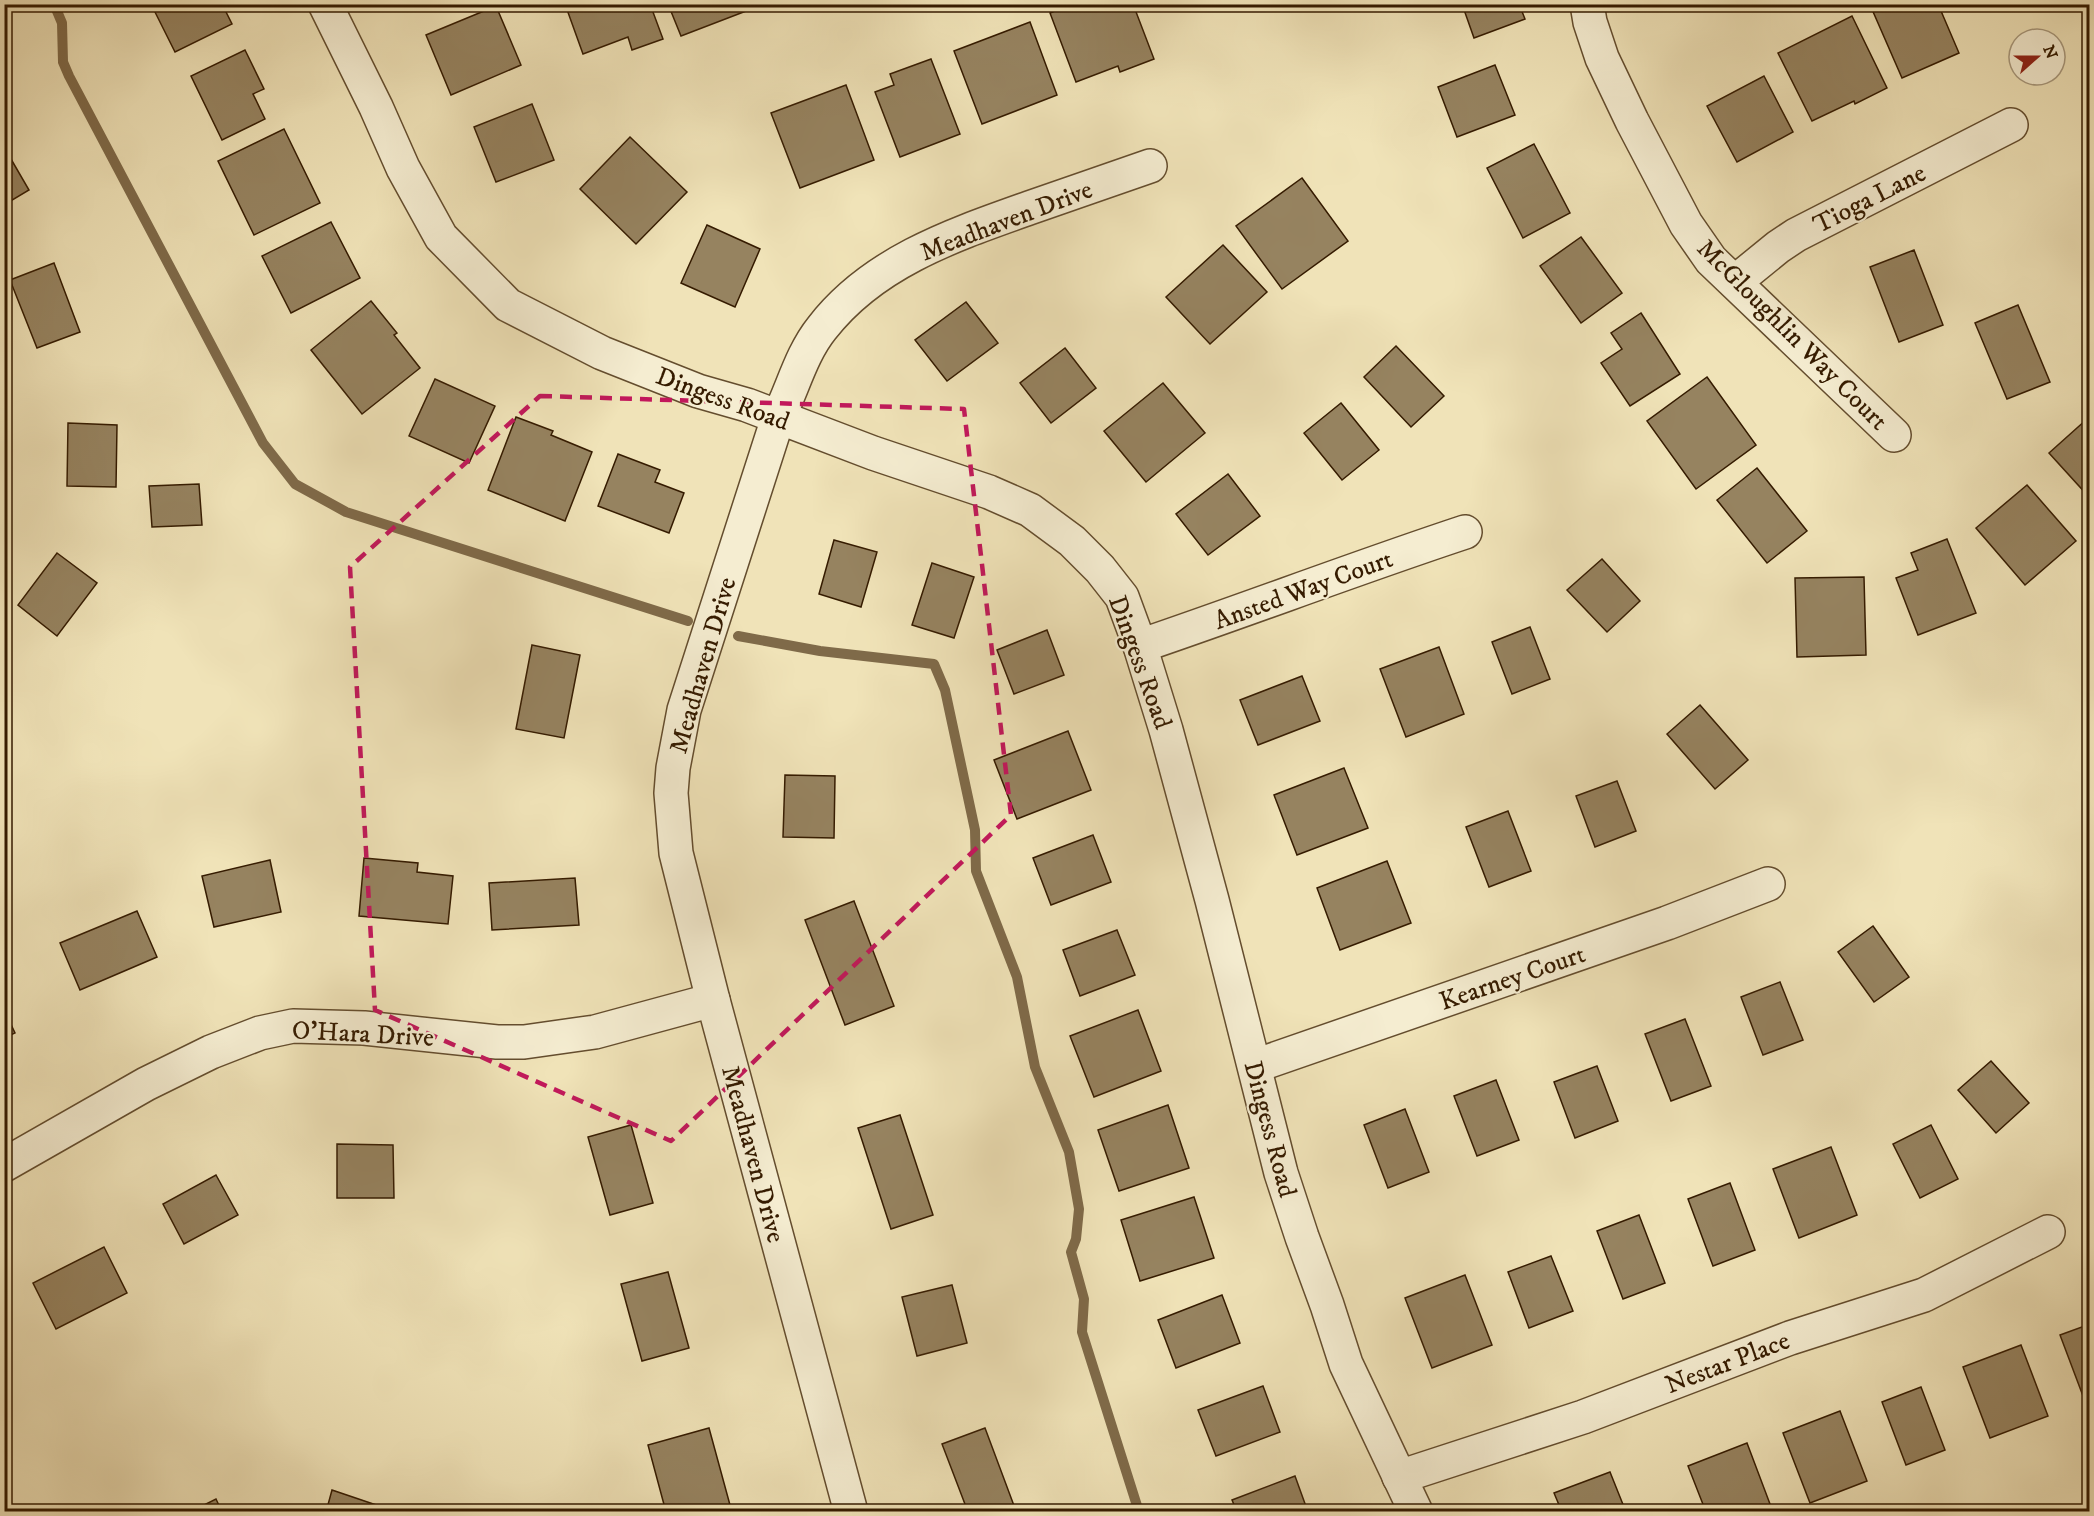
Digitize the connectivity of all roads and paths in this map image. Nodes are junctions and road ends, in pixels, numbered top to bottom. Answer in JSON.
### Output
{"nodes":[{"id":1,"x":1587,"y":4,"type":"edge"},
{"id":2,"x":336,"y":8,"type":"edge"},
{"id":3,"x":2011,"y":125,"type":"dead end"},
{"id":4,"x":1150,"y":166,"type":"dead end"},
{"id":5,"x":1735,"y":282,"type":"junction"},
{"id":6,"x":778,"y":418,"type":"junction"},
{"id":7,"x":1894,"y":435,"type":"dead end"},
{"id":8,"x":1465,"y":532,"type":"dead end"},
{"id":9,"x":1140,"y":646,"type":"junction"},
{"id":10,"x":1768,"y":884,"type":"dead end"},
{"id":11,"x":713,"y":1000,"type":"junction"},
{"id":12,"x":1255,"y":1066,"type":"junction"},
{"id":13,"x":4,"y":1165,"type":"edge"},
{"id":14,"x":2048,"y":1232,"type":"dead end"},
{"id":15,"x":1399,"y":1477,"type":"junction"},
{"id":16,"x":851,"y":1512,"type":"edge"},
{"id":17,"x":1416,"y":1512,"type":"edge"}],
"edges":[{"from":1,"to":5,"type":"street","name":"McGloughlin Way Court"},
{"from":2,"to":6,"type":"street","name":"Dingess Road"},
{"from":3,"to":5,"type":"street","name":"Tioga Lane"},
{"from":4,"to":6,"type":"street","name":"Meadhaven Drive"},
{"from":5,"to":7,"type":"street","name":"McGloughlin Way Court"},
{"from":6,"to":9,"type":"street","name":"Dingess Road"},
{"from":6,"to":11,"type":"street","name":"Meadhaven Drive"},
{"from":8,"to":9,"type":"street","name":"Ansted Way Court"},
{"from":9,"to":12,"type":"street","name":"Dingess Road"},
{"from":10,"to":12,"type":"street","name":"Kearney Court"},
{"from":11,"to":13,"type":"street","name":"O'Hara Drive"},
{"from":11,"to":16,"type":"street","name":"Meadhaven Drive"},
{"from":12,"to":15,"type":"street","name":"Dingess Road"},
{"from":14,"to":15,"type":"street","name":"Nestar Place"},
{"from":15,"to":17,"type":"street","name":"Dingess Road"}]}
